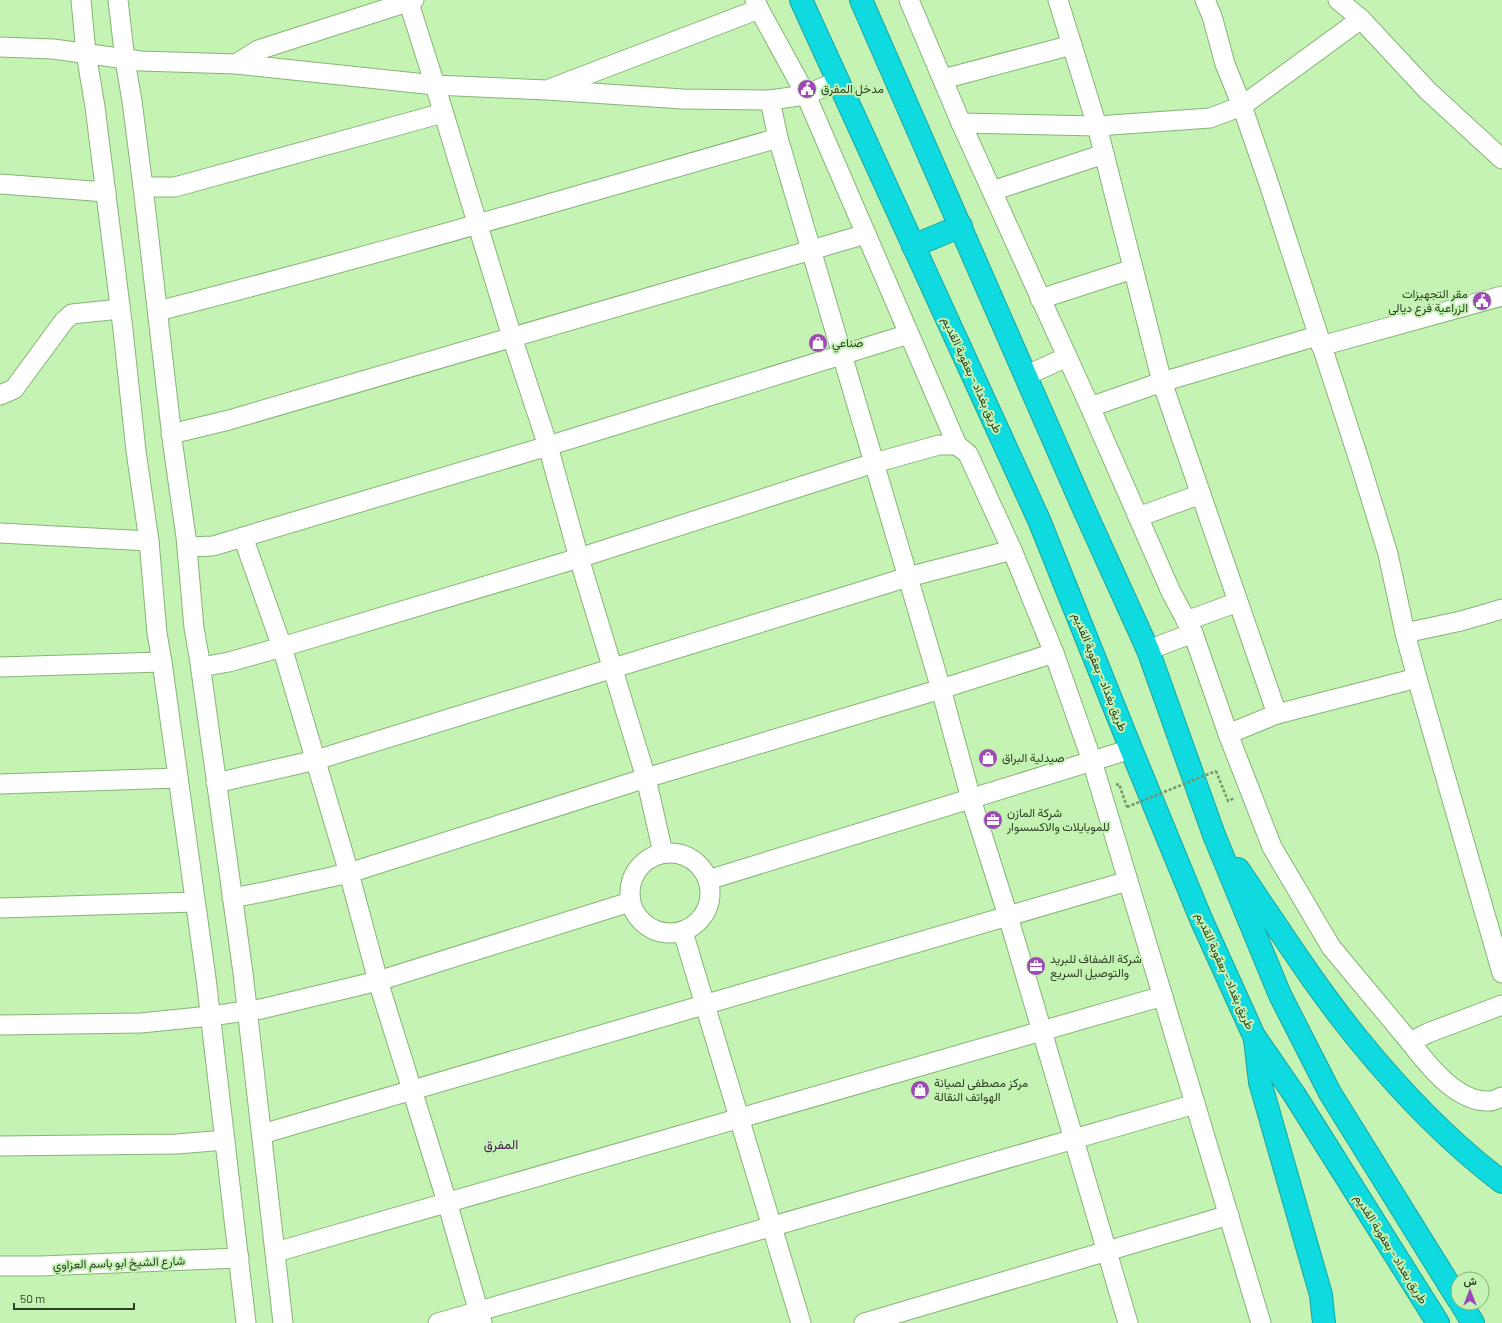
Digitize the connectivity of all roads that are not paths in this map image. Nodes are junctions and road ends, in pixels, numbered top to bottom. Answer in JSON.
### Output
{"nodes":[{"id":1,"x":80,"y":0,"type":"edge"},
{"id":2,"x":118,"y":0,"type":"edge"},
{"id":3,"x":801,"y":0,"type":"edge"},
{"id":4,"x":861,"y":0,"type":"edge"},
{"id":5,"x":909,"y":0,"type":"edge"},
{"id":6,"x":1058,"y":0,"type":"edge"},
{"id":7,"x":1205,"y":0,"type":"edge"},
{"id":8,"x":1338,"y":0,"type":"edge"},
{"id":9,"x":410,"y":1,"type":"edge"},
{"id":10,"x":757,"y":4,"type":"edge"},
{"id":11,"x":1361,"y":19,"type":"junction"},
{"id":12,"x":1072,"y":45,"type":"junction"},
{"id":13,"x":0,"y":47,"type":"edge"},
{"id":14,"x":86,"y":54,"type":"junction"},
{"id":15,"x":125,"y":60,"type":"junction"},
{"id":16,"x":236,"y":64,"type":"junction"},
{"id":17,"x":943,"y":79,"type":"junction"},
{"id":18,"x":837,"y":81,"type":"junction"},
{"id":19,"x":435,"y":85,"type":"junction"},
{"id":20,"x":546,"y":90,"type":"junction"},
{"id":21,"x":806,"y":95,"type":"junction"},
{"id":22,"x":770,"y":100,"type":"junction"},
{"id":23,"x":1242,"y":106,"type":"junction"},
{"id":24,"x":443,"y":113,"type":"junction"},
{"id":25,"x":961,"y":123,"type":"junction"},
{"id":26,"x":1097,"y":126,"type":"junction"},
{"id":27,"x":778,"y":138,"type":"junction"},
{"id":28,"x":1104,"y":154,"type":"junction"},
{"id":29,"x":1502,"y":159,"type":"edge"},
{"id":30,"x":0,"y":184,"type":"edge"},
{"id":31,"x":143,"y":187,"type":"junction"},
{"id":32,"x":992,"y":191,"type":"junction"},
{"id":33,"x":106,"y":192,"type":"junction"},
{"id":34,"x":477,"y":224,"type":"junction"},
{"id":35,"x":961,"y":226,"type":"junction"},
{"id":36,"x":866,"y":234,"type":"junction"},
{"id":37,"x":913,"y":246,"type":"junction"},
{"id":38,"x":812,"y":250,"type":"junction"},
{"id":39,"x":1133,"y":269,"type":"junction"},
{"id":40,"x":1502,"y":296,"type":"edge"},
{"id":41,"x":1040,"y":299,"type":"junction"},
{"id":42,"x":120,"y":309,"type":"junction"},
{"id":43,"x":158,"y":311,"type":"junction"},
{"id":44,"x":909,"y":334,"type":"junction"},
{"id":45,"x":512,"y":337,"type":"junction"},
{"id":46,"x":1319,"y":341,"type":"junction"},
{"id":47,"x":842,"y":354,"type":"junction"},
{"id":48,"x":1067,"y":357,"type":"junction"},
{"id":49,"x":1025,"y":376,"type":"junction"},
{"id":50,"x":1162,"y":382,"type":"junction"},
{"id":51,"x":0,"y":395,"type":"edge"},
{"id":52,"x":1090,"y":407,"type":"junction"},
{"id":53,"x":171,"y":434,"type":"junction"},
{"id":54,"x":957,"y":445,"type":"junction"},
{"id":55,"x":548,"y":446,"type":"junction"},
{"id":56,"x":874,"y":463,"type":"junction"},
{"id":57,"x":1201,"y":494,"type":"junction"},
{"id":58,"x":1138,"y":517,"type":"junction"},
{"id":59,"x":0,"y":533,"type":"edge"},
{"id":60,"x":243,"y":537,"type":"junction"},
{"id":61,"x":149,"y":542,"type":"junction"},
{"id":62,"x":186,"y":547,"type":"junction"},
{"id":63,"x":1012,"y":550,"type":"junction"},
{"id":64,"x":579,"y":558,"type":"junction"},
{"id":65,"x":908,"y":577,"type":"junction"},
{"id":66,"x":1238,"y":602,"type":"junction"},
{"id":67,"x":1502,"y":608,"type":"edge"},
{"id":68,"x":1189,"y":627,"type":"junction"},
{"id":69,"x":1405,"y":633,"type":"junction"},
{"id":70,"x":282,"y":647,"type":"junction"},
{"id":71,"x":1148,"y":650,"type":"junction"},
{"id":72,"x":1054,"y":653,"type":"junction"},
{"id":73,"x":162,"y":662,"type":"junction"},
{"id":74,"x":0,"y":667,"type":"edge"},
{"id":75,"x":200,"y":667,"type":"junction"},
{"id":76,"x":612,"y":669,"type":"junction"},
{"id":77,"x":1417,"y":678,"type":"junction"},
{"id":78,"x":941,"y":689,"type":"junction"},
{"id":79,"x":1277,"y":714,"type":"junction"},
{"id":80,"x":1228,"y":734,"type":"junction"},
{"id":81,"x":1131,"y":749,"type":"junction"},
{"id":82,"x":316,"y":760,"type":"junction"},
{"id":83,"x":1092,"y":761,"type":"junction"},
{"id":84,"x":178,"y":778,"type":"junction"},
{"id":85,"x":646,"y":778,"type":"junction"},
{"id":86,"x":216,"y":782,"type":"junction"},
{"id":87,"x":0,"y":784,"type":"edge"},
{"id":88,"x":971,"y":799,"type":"junction"},
{"id":89,"x":1214,"y":835,"type":"junction"},
{"id":90,"x":663,"y":854,"type":"junction"},
{"id":91,"x":349,"y":873,"type":"junction"},
{"id":92,"x":708,"y":880,"type":"junction"},
{"id":93,"x":1128,"y":881,"type":"junction"},
{"id":94,"x":232,"y":898,"type":"junction"},
{"id":95,"x":195,"y":902,"type":"junction"},
{"id":96,"x":630,"y":902,"type":"junction"},
{"id":97,"x":0,"y":908,"type":"edge"},
{"id":98,"x":1008,"y":916,"type":"junction"},
{"id":99,"x":683,"y":932,"type":"junction"},
{"id":100,"x":1502,"y":973,"type":"edge"},
{"id":101,"x":378,"y":981,"type":"junction"},
{"id":102,"x":1163,"y":996,"type":"junction"},
{"id":103,"x":705,"y":1004,"type":"junction"},
{"id":104,"x":1502,"y":1005,"type":"edge"},
{"id":105,"x":247,"y":1011,"type":"junction"},
{"id":106,"x":210,"y":1016,"type":"junction"},
{"id":107,"x":0,"y":1025,"type":"edge"},
{"id":108,"x":1041,"y":1031,"type":"junction"},
{"id":109,"x":1254,"y":1036,"type":"junction"},
{"id":110,"x":1410,"y":1042,"type":"junction"},
{"id":111,"x":413,"y":1090,"type":"junction"},
{"id":112,"x":1502,"y":1097,"type":"edge"},
{"id":113,"x":1195,"y":1104,"type":"junction"},
{"id":114,"x":739,"y":1118,"type":"junction"},
{"id":115,"x":262,"y":1134,"type":"junction"},
{"id":116,"x":1073,"y":1139,"type":"junction"},
{"id":117,"x":225,"y":1140,"type":"junction"},
{"id":118,"x":0,"y":1146,"type":"edge"},
{"id":119,"x":1502,"y":1182,"type":"edge"},
{"id":120,"x":447,"y":1202,"type":"junction"},
{"id":121,"x":1229,"y":1215,"type":"junction"},
{"id":122,"x":772,"y":1226,"type":"junction"},
{"id":123,"x":1106,"y":1251,"type":"junction"},
{"id":124,"x":276,"y":1252,"type":"junction"},
{"id":125,"x":239,"y":1258,"type":"junction"},
{"id":126,"x":0,"y":1266,"type":"edge"},
{"id":127,"x":1450,"y":1286,"type":"edge"},
{"id":128,"x":1466,"y":1311,"type":"edge"},
{"id":129,"x":480,"y":1317,"type":"edge"},
{"id":130,"x":246,"y":1323,"type":"edge"},
{"id":131,"x":283,"y":1323,"type":"edge"},
{"id":132,"x":438,"y":1323,"type":"edge"},
{"id":133,"x":801,"y":1323,"type":"edge"},
{"id":134,"x":864,"y":1323,"type":"edge"},
{"id":135,"x":1128,"y":1323,"type":"edge"},
{"id":136,"x":1261,"y":1323,"type":"edge"},
{"id":137,"x":1324,"y":1323,"type":"edge"},
{"id":138,"x":1438,"y":1323,"type":"edge"},
{"id":139,"x":1473,"y":1323,"type":"edge"}],
"edges":[{"from":1,"to":14,"type":"street"},
{"from":2,"to":15,"type":"street"},
{"from":3,"to":18,"type":"highway","name":"طريق بغداد - بعقوبة القديم"},
{"from":4,"to":35,"type":"highway"},
{"from":5,"to":17,"type":"street"},
{"from":6,"to":12,"type":"street"},
{"from":7,"to":23,"type":"street"},
{"from":8,"to":11,"type":"street"},
{"from":9,"to":16,"type":"street"},
{"from":9,"to":19,"type":"street"},
{"from":10,"to":20,"type":"street"},
{"from":10,"to":21,"type":"street"},
{"from":11,"to":23,"type":"street"},
{"from":11,"to":29,"type":"street"},
{"from":12,"to":17,"type":"street"},
{"from":12,"to":26,"type":"street"},
{"from":13,"to":14,"type":"street"},
{"from":14,"to":15,"type":"street"},
{"from":14,"to":33,"type":"street"},
{"from":15,"to":16,"type":"street"},
{"from":15,"to":31,"type":"street"},
{"from":16,"to":19,"type":"street"},
{"from":17,"to":25,"type":"street"},
{"from":18,"to":21,"type":"street"},
{"from":18,"to":37,"type":"highway","name":"طريق بغداد - بعقوبة القديم"},
{"from":19,"to":20,"type":"street"},
{"from":19,"to":24,"type":"street"},
{"from":20,"to":22,"type":"street"},
{"from":21,"to":22,"type":"street"},
{"from":21,"to":36,"type":"street"},
{"from":22,"to":27,"type":"street"},
{"from":23,"to":26,"type":"street"},
{"from":23,"to":46,"type":"street"},
{"from":24,"to":31,"type":"street"},
{"from":24,"to":34,"type":"street"},
{"from":25,"to":26,"type":"street"},
{"from":25,"to":32,"type":"street"},
{"from":26,"to":28,"type":"street"},
{"from":27,"to":34,"type":"street"},
{"from":27,"to":38,"type":"street"},
{"from":28,"to":32,"type":"street"},
{"from":28,"to":39,"type":"street"},
{"from":30,"to":33,"type":"street"},
{"from":31,"to":43,"type":"street"},
{"from":32,"to":41,"type":"street"},
{"from":33,"to":42,"type":"street"},
{"from":34,"to":43,"type":"street"},
{"from":34,"to":45,"type":"street"},
{"from":35,"to":37,"type":"highway"},
{"from":35,"to":49,"type":"highway"},
{"from":36,"to":38,"type":"street"},
{"from":36,"to":44,"type":"street"},
{"from":37,"to":81,"type":"highway","name":"طريق بغداد - بعقوبة القديم"},
{"from":38,"to":45,"type":"street"},
{"from":38,"to":47,"type":"street"},
{"from":39,"to":41,"type":"street"},
{"from":39,"to":50,"type":"street"},
{"from":40,"to":46,"type":"street"},
{"from":41,"to":48,"type":"street"},
{"from":42,"to":51,"type":"street"},
{"from":42,"to":61,"type":"street"},
{"from":43,"to":53,"type":"street"},
{"from":44,"to":47,"type":"street"},
{"from":44,"to":54,"type":"street"},
{"from":45,"to":53,"type":"street"},
{"from":45,"to":55,"type":"street"},
{"from":46,"to":50,"type":"street"},
{"from":46,"to":69,"type":"street"},
{"from":47,"to":55,"type":"street"},
{"from":47,"to":56,"type":"street"},
{"from":48,"to":49,"type":"street"},
{"from":48,"to":52,"type":"street"},
{"from":49,"to":71,"type":"highway"},
{"from":50,"to":52,"type":"street"},
{"from":50,"to":57,"type":"street"},
{"from":52,"to":58,"type":"street"},
{"from":53,"to":62,"type":"street"},
{"from":54,"to":56,"type":"street"},
{"from":54,"to":63,"type":"street"},
{"from":55,"to":60,"type":"street"},
{"from":55,"to":64,"type":"street"},
{"from":56,"to":64,"type":"street"},
{"from":56,"to":65,"type":"street"},
{"from":57,"to":58,"type":"street"},
{"from":57,"to":66,"type":"street"},
{"from":58,"to":68,"type":"street"},
{"from":59,"to":61,"type":"street"},
{"from":60,"to":62,"type":"street"},
{"from":60,"to":70,"type":"street"},
{"from":61,"to":73,"type":"street"},
{"from":62,"to":75,"type":"street"},
{"from":63,"to":65,"type":"street"},
{"from":63,"to":72,"type":"street"},
{"from":64,"to":70,"type":"street"},
{"from":64,"to":76,"type":"street"},
{"from":65,"to":76,"type":"street"},
{"from":65,"to":78,"type":"street"},
{"from":66,"to":68,"type":"street"},
{"from":66,"to":79,"type":"street"},
{"from":67,"to":69,"type":"street"},
{"from":68,"to":71,"type":"street"},
{"from":68,"to":80,"type":"street"},
{"from":69,"to":77,"type":"street"},
{"from":70,"to":75,"type":"street"},
{"from":70,"to":82,"type":"street"},
{"from":71,"to":89,"type":"highway"},
{"from":72,"to":78,"type":"street"},
{"from":72,"to":83,"type":"street"},
{"from":73,"to":74,"type":"street"},
{"from":73,"to":84,"type":"street"},
{"from":75,"to":86,"type":"street"},
{"from":76,"to":82,"type":"street"},
{"from":76,"to":85,"type":"street"},
{"from":77,"to":79,"type":"street"},
{"from":77,"to":100,"type":"street"},
{"from":78,"to":85,"type":"street"},
{"from":78,"to":88,"type":"street"},
{"from":79,"to":80,"type":"street"},
{"from":80,"to":110,"type":"street"},
{"from":81,"to":83,"type":"street"},
{"from":81,"to":109,"type":"highway","name":"طريق بغداد - بعقوبة القديم"},
{"from":82,"to":86,"type":"street"},
{"from":82,"to":91,"type":"street"},
{"from":83,"to":88,"type":"street"},
{"from":83,"to":93,"type":"street"},
{"from":84,"to":87,"type":"street"},
{"from":84,"to":95,"type":"street"},
{"from":85,"to":90,"type":"street"},
{"from":85,"to":91,"type":"street"},
{"from":86,"to":94,"type":"street"},
{"from":88,"to":92,"type":"street"},
{"from":88,"to":98,"type":"street"},
{"from":89,"to":119,"type":"highway"},
{"from":89,"to":127,"type":"highway"},
{"from":90,"to":92,"type":"street"},
{"from":90,"to":96,"type":"street"},
{"from":91,"to":94,"type":"street"},
{"from":91,"to":101,"type":"street"},
{"from":92,"to":99,"type":"street"},
{"from":93,"to":98,"type":"street"},
{"from":93,"to":102,"type":"street"},
{"from":94,"to":105,"type":"street"},
{"from":95,"to":97,"type":"street"},
{"from":95,"to":106,"type":"street"},
{"from":96,"to":99,"type":"street"},
{"from":96,"to":101,"type":"street"},
{"from":98,"to":103,"type":"street"},
{"from":98,"to":108,"type":"street"},
{"from":99,"to":103,"type":"street"},
{"from":101,"to":105,"type":"street"},
{"from":101,"to":111,"type":"street"},
{"from":102,"to":108,"type":"street"},
{"from":102,"to":113,"type":"street"},
{"from":103,"to":111,"type":"street"},
{"from":103,"to":114,"type":"street"},
{"from":104,"to":110,"type":"street"},
{"from":105,"to":106,"type":"street"},
{"from":105,"to":115,"type":"street"},
{"from":106,"to":107,"type":"street"},
{"from":106,"to":117,"type":"street"},
{"from":108,"to":114,"type":"street"},
{"from":108,"to":116,"type":"street"},
{"from":109,"to":137,"type":"highway"},
{"from":109,"to":138,"type":"highway","name":"طريق بغداد - بعقوبة القديم"},
{"from":110,"to":112,"type":"street"},
{"from":111,"to":115,"type":"street"},
{"from":111,"to":120,"type":"street"},
{"from":113,"to":116,"type":"street"},
{"from":113,"to":121,"type":"street"},
{"from":114,"to":120,"type":"street"},
{"from":114,"to":122,"type":"street"},
{"from":115,"to":124,"type":"street"},
{"from":116,"to":122,"type":"street"},
{"from":116,"to":123,"type":"street"},
{"from":117,"to":118,"type":"street"},
{"from":117,"to":125,"type":"street"},
{"from":120,"to":124,"type":"street"},
{"from":120,"to":129,"type":"street"},
{"from":121,"to":123,"type":"street"},
{"from":121,"to":136,"type":"street"},
{"from":122,"to":129,"type":"street"},
{"from":122,"to":133,"type":"street"},
{"from":123,"to":134,"type":"street"},
{"from":123,"to":135,"type":"street"},
{"from":124,"to":131,"type":"street"},
{"from":125,"to":126,"type":"street","name":"شارع الشيخ ابو باسم العزاوي"},
{"from":125,"to":130,"type":"street"},
{"from":128,"to":139,"type":"highway"},
{"from":129,"to":132,"type":"street"}]}
